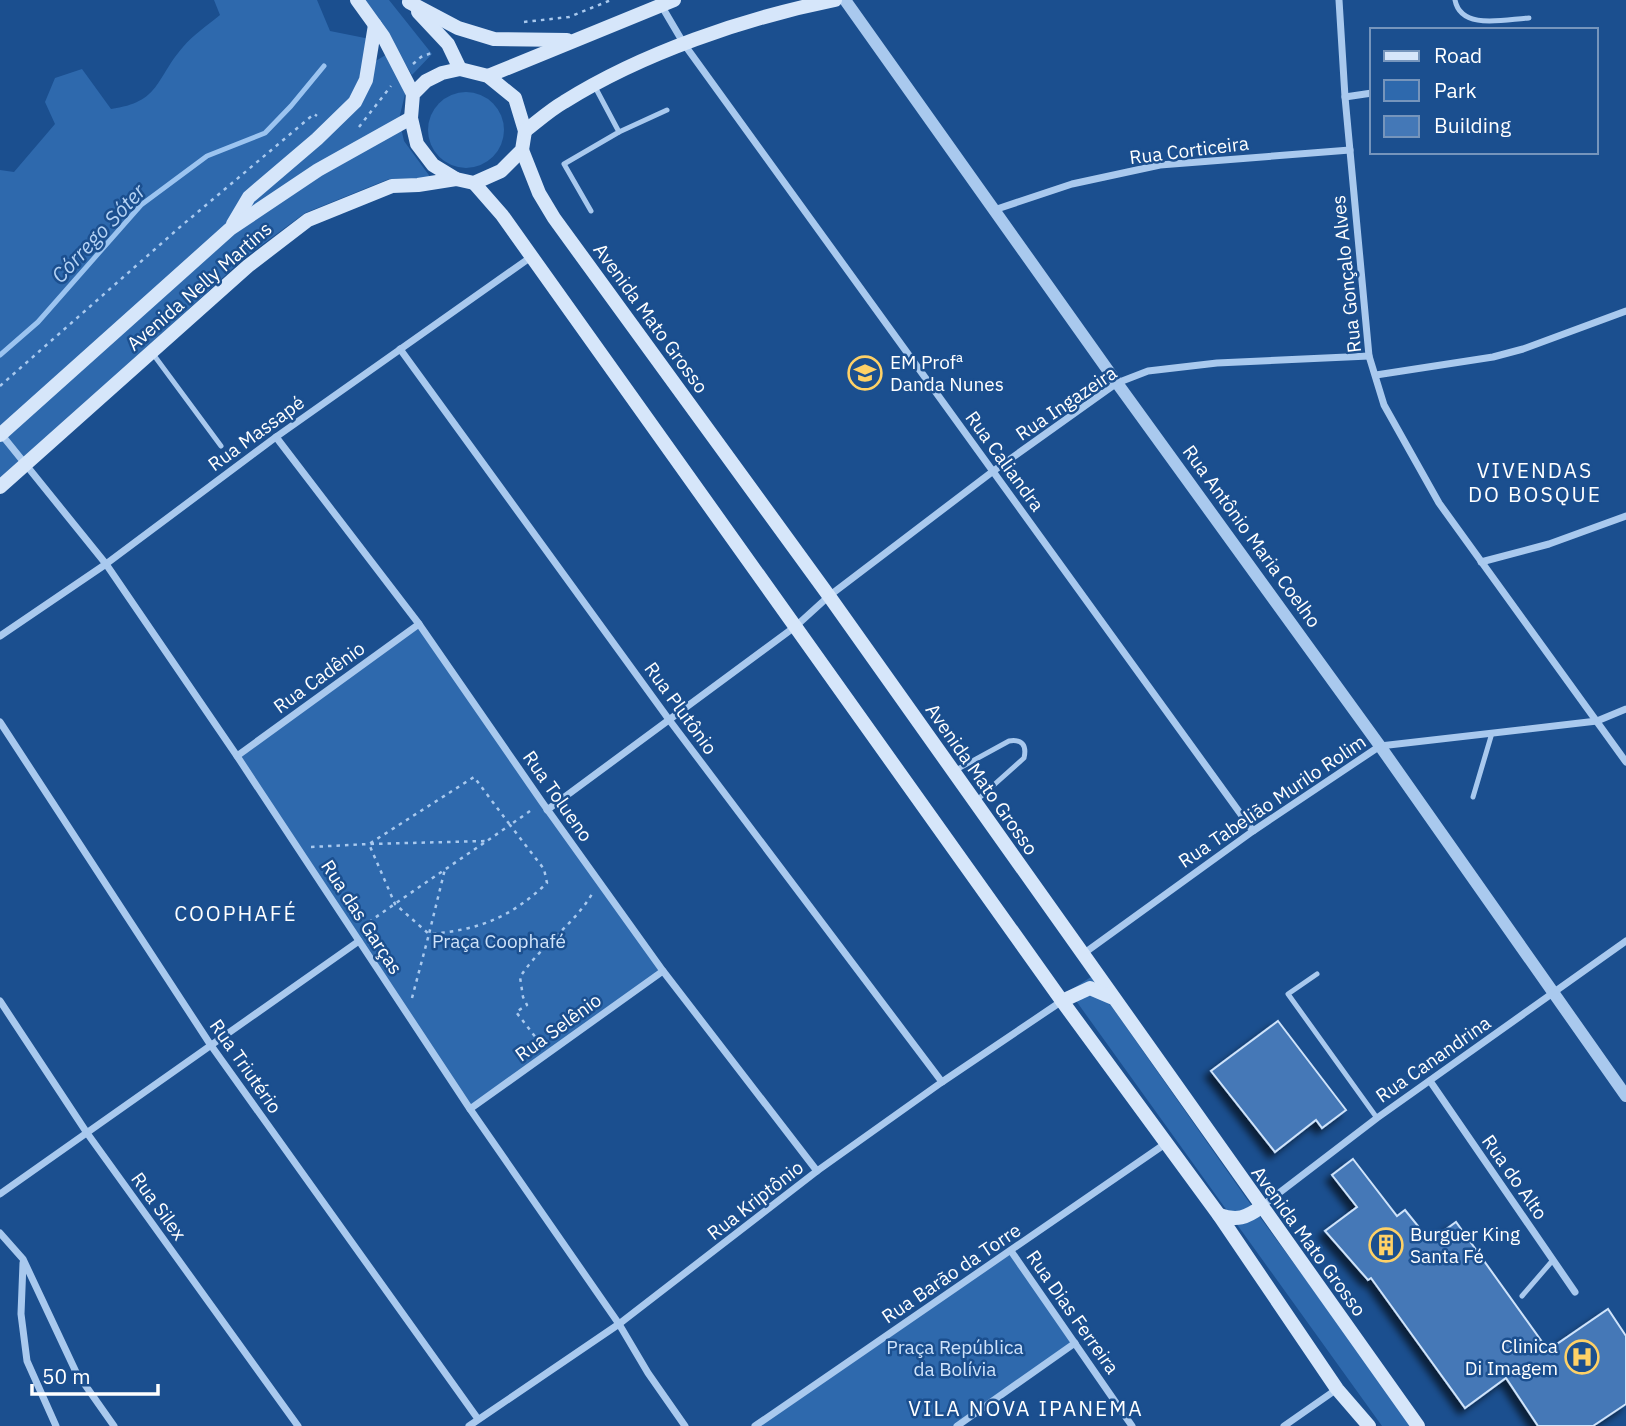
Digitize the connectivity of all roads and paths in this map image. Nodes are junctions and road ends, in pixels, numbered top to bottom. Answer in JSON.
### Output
{"nodes":[{"id":1,"x":357,"y":0,"type":"edge"},
{"id":2,"x":835,"y":0,"type":"edge"},
{"id":3,"x":845,"y":0,"type":"edge"},
{"id":4,"x":1339,"y":0,"type":"edge"},
{"id":5,"x":1455,"y":0,"type":"edge"},
{"id":6,"x":408,"y":1,"type":"edge"},
{"id":7,"x":667,"y":2,"type":"edge"},
{"id":8,"x":1529,"y":18,"type":"dead end"},
{"id":9,"x":375,"y":25,"type":"junction"},
{"id":10,"x":575,"y":40,"type":"junction"},
{"id":11,"x":684,"y":44,"type":"junction"},
{"id":12,"x":460,"y":69,"type":"junction"},
{"id":13,"x":488,"y":76,"type":"junction"},
{"id":14,"x":594,"y":85,"type":"junction"},
{"id":15,"x":1370,"y":93,"type":"edge"},
{"id":16,"x":413,"y":94,"type":"junction"},
{"id":17,"x":1345,"y":97,"type":"junction"},
{"id":18,"x":667,"y":110,"type":"dead end"},
{"id":19,"x":411,"y":118,"type":"junction"},
{"id":20,"x":525,"y":131,"type":"junction"},
{"id":21,"x":619,"y":132,"type":"junction"},
{"id":22,"x":522,"y":150,"type":"junction"},
{"id":23,"x":1350,"y":150,"type":"junction"},
{"id":24,"x":456,"y":179,"type":"junction"},
{"id":25,"x":474,"y":183,"type":"junction"},
{"id":26,"x":994,"y":210,"type":"junction"},
{"id":27,"x":591,"y":211,"type":"dead end"},
{"id":28,"x":230,"y":229,"type":"junction"},
{"id":29,"x":531,"y":257,"type":"junction"},
{"id":30,"x":1626,"y":311,"type":"edge"},
{"id":31,"x":400,"y":349,"type":"junction"},
{"id":32,"x":152,"y":352,"type":"junction"},
{"id":33,"x":1369,"y":356,"type":"junction"},
{"id":34,"x":1376,"y":375,"type":"junction"},
{"id":35,"x":1117,"y":383,"type":"junction"},
{"id":36,"x":1,"y":435,"type":"edge"},
{"id":37,"x":276,"y":437,"type":"junction"},
{"id":38,"x":221,"y":446,"type":"dead end"},
{"id":39,"x":26,"y":464,"type":"junction"},
{"id":40,"x":992,"y":472,"type":"junction"},
{"id":41,"x":0,"y":487,"type":"edge"},
{"id":42,"x":1626,"y":516,"type":"edge"},
{"id":43,"x":1481,"y":562,"type":"junction"},
{"id":44,"x":106,"y":564,"type":"junction"},
{"id":45,"x":829,"y":596,"type":"junction"},
{"id":46,"x":419,"y":624,"type":"junction"},
{"id":47,"x":796,"y":626,"type":"junction"},
{"id":48,"x":0,"y":636,"type":"edge"},
{"id":49,"x":1626,"y":709,"type":"edge"},
{"id":50,"x":670,"y":721,"type":"junction"},
{"id":51,"x":1597,"y":721,"type":"junction"},
{"id":52,"x":0,"y":722,"type":"edge"},
{"id":53,"x":1492,"y":733,"type":"junction"},
{"id":54,"x":1380,"y":746,"type":"junction"},
{"id":55,"x":237,"y":756,"type":"junction"},
{"id":56,"x":1626,"y":762,"type":"edge"},
{"id":57,"x":953,"y":771,"type":"junction"},
{"id":58,"x":1473,"y":797,"type":"dead end"},
{"id":59,"x":542,"y":802,"type":"junction"},
{"id":60,"x":975,"y":802,"type":"junction"},
{"id":61,"x":547,"y":810,"type":"junction"},
{"id":62,"x":510,"y":825,"type":"junction"},
{"id":63,"x":1254,"y":831,"type":"junction"},
{"id":64,"x":487,"y":841,"type":"junction"},
{"id":65,"x":369,"y":845,"type":"junction"},
{"id":66,"x":298,"y":847,"type":"junction"},
{"id":67,"x":445,"y":869,"type":"junction"},
{"id":68,"x":600,"y":882,"type":"junction"},
{"id":69,"x":395,"y":904,"type":"junction"},
{"id":70,"x":429,"y":934,"type":"junction"},
{"id":71,"x":356,"y":937,"type":"junction"},
{"id":72,"x":1626,"y":941,"type":"edge"},
{"id":73,"x":1082,"y":954,"type":"junction"},
{"id":74,"x":663,"y":971,"type":"junction"},
{"id":75,"x":1317,"y":974,"type":"dead end"},
{"id":76,"x":1553,"y":995,"type":"junction"},
{"id":77,"x":1115,"y":1000,"type":"junction"},
{"id":78,"x":0,"y":1002,"type":"edge"},
{"id":79,"x":1062,"y":1002,"type":"junction"},
{"id":80,"x":408,"y":1015,"type":"junction"},
{"id":81,"x":210,"y":1044,"type":"junction"},
{"id":82,"x":548,"y":1053,"type":"junction"},
{"id":83,"x":1430,"y":1080,"type":"junction"},
{"id":84,"x":942,"y":1082,"type":"junction"},
{"id":85,"x":1626,"y":1096,"type":"edge"},
{"id":86,"x":470,"y":1109,"type":"junction"},
{"id":87,"x":1377,"y":1118,"type":"junction"},
{"id":88,"x":87,"y":1133,"type":"junction"},
{"id":89,"x":1165,"y":1144,"type":"junction"},
{"id":90,"x":817,"y":1171,"type":"junction"},
{"id":91,"x":0,"y":1194,"type":"edge"},
{"id":92,"x":1261,"y":1207,"type":"junction"},
{"id":93,"x":1219,"y":1215,"type":"junction"},
{"id":94,"x":0,"y":1233,"type":"edge"},
{"id":95,"x":1011,"y":1251,"type":"junction"},
{"id":96,"x":23,"y":1259,"type":"junction"},
{"id":97,"x":1553,"y":1259,"type":"junction"},
{"id":98,"x":1575,"y":1292,"type":"dead end"},
{"id":99,"x":1522,"y":1296,"type":"dead end"},
{"id":100,"x":620,"y":1324,"type":"junction"},
{"id":101,"x":1075,"y":1343,"type":"junction"},
{"id":102,"x":1337,"y":1389,"type":"junction"},
{"id":103,"x":478,"y":1419,"type":"junction"},
{"id":104,"x":56,"y":1426,"type":"edge"},
{"id":105,"x":114,"y":1426,"type":"edge"},
{"id":106,"x":298,"y":1426,"type":"edge"},
{"id":107,"x":469,"y":1426,"type":"edge"},
{"id":108,"x":685,"y":1426,"type":"edge"},
{"id":109,"x":755,"y":1426,"type":"edge"},
{"id":110,"x":957,"y":1426,"type":"edge"},
{"id":111,"x":1132,"y":1426,"type":"edge"},
{"id":112,"x":1284,"y":1426,"type":"edge"},
{"id":113,"x":1369,"y":1426,"type":"edge"},
{"id":114,"x":1418,"y":1426,"type":"edge"}],
"edges":[{"from":1,"to":9,"type":"main road"},
{"from":2,"to":11,"type":"main road"},
{"from":3,"to":26,"type":"street","name":"Rua Antônio Maria Coelho"},
{"from":4,"to":17,"type":"street","name":"Rua Gonçalo Alves"},
{"from":5,"to":8,"type":"lane"},
{"from":6,"to":10,"type":"main road"},
{"from":6,"to":12,"type":"main road"},
{"from":7,"to":10,"type":"main road"},
{"from":7,"to":11,"type":"street","name":"Rua Caliandra"},
{"from":9,"to":16,"type":"main road"},
{"from":9,"to":28,"type":"main road"},
{"from":10,"to":13,"type":"main road"},
{"from":11,"to":14,"type":"main road"},
{"from":11,"to":40,"type":"street","name":"Rua Caliandra"},
{"from":12,"to":13,"type":"main road"},
{"from":12,"to":16,"type":"main road"},
{"from":13,"to":20,"type":"main road"},
{"from":14,"to":20,"type":"main road"},
{"from":14,"to":21,"type":"lane"},
{"from":15,"to":17,"type":"street"},
{"from":16,"to":19,"type":"main road"},
{"from":17,"to":23,"type":"street","name":"Rua Gonçalo Alves"},
{"from":18,"to":21,"type":"lane"},
{"from":19,"to":24,"type":"main road"},
{"from":19,"to":28,"type":"main road","name":"Avenida Nelly Martins"},
{"from":20,"to":22,"type":"main road"},
{"from":21,"to":27,"type":"lane"},
{"from":22,"to":25,"type":"main road"},
{"from":22,"to":45,"type":"main road","name":"Avenida Mato Grosso"},
{"from":23,"to":26,"type":"street","name":"Rua Corticeira"},
{"from":23,"to":33,"type":"street","name":"Rua Gonçalo Alves"},
{"from":24,"to":25,"type":"main road"},
{"from":24,"to":32,"type":"main road","name":"Avenida Nelly Martins"},
{"from":25,"to":29,"type":"main road"},
{"from":26,"to":35,"type":"street","name":"Rua Antônio Maria Coelho"},
{"from":28,"to":36,"type":"main road","name":"Avenida Nelly Martins"},
{"from":29,"to":31,"type":"street","name":"Rua Massapé"},
{"from":29,"to":47,"type":"main road"},
{"from":30,"to":34,"type":"street"},
{"from":31,"to":37,"type":"street","name":"Rua Massapé"},
{"from":31,"to":50,"type":"street","name":"Rua Plutônio"},
{"from":32,"to":38,"type":"lane"},
{"from":32,"to":39,"type":"main road","name":"Avenida Nelly Martins"},
{"from":33,"to":34,"type":"street","name":"Rua Gonçalo Alves"},
{"from":33,"to":35,"type":"street","name":"Rua Ingazeira"},
{"from":34,"to":43,"type":"street","name":"Rua Gonçalo Alves"},
{"from":35,"to":40,"type":"street","name":"Rua Ingazeira"},
{"from":35,"to":54,"type":"street","name":"Rua Antônio Maria Coelho"},
{"from":36,"to":39,"type":"street","name":"Rua das Garças"},
{"from":37,"to":44,"type":"street","name":"Rua Massapé"},
{"from":37,"to":46,"type":"street","name":"Rua Tolueno"},
{"from":39,"to":41,"type":"main road","name":"Avenida Nelly Martins"},
{"from":39,"to":44,"type":"street","name":"Rua das Garças"},
{"from":40,"to":45,"type":"street","name":"Rua Ingazeira"},
{"from":40,"to":63,"type":"street","name":"Rua Caliandra"},
{"from":42,"to":43,"type":"street"},
{"from":43,"to":51,"type":"street","name":"Rua Gonçalo Alves"},
{"from":44,"to":48,"type":"street","name":"Rua Massapé"},
{"from":44,"to":55,"type":"street","name":"Rua das Garças"},
{"from":45,"to":47,"type":"street","name":"Rua Ingazeira"},
{"from":45,"to":57,"type":"main road","name":"Avenida Mato Grosso"},
{"from":46,"to":55,"type":"street","name":"Rua Cadênio"},
{"from":46,"to":59,"type":"street","name":"Rua Tolueno"},
{"from":47,"to":50,"type":"street","name":"Rua Ingazeira"},
{"from":47,"to":79,"type":"main road"},
{"from":49,"to":51,"type":"street","name":"Rua Tabelião Murilo Rolim"},
{"from":50,"to":61,"type":"street","name":"Rua Ingazeira"},
{"from":50,"to":84,"type":"street","name":"Rua Plutônio"},
{"from":51,"to":53,"type":"street","name":"Rua Tabelião Murilo Rolim"},
{"from":51,"to":56,"type":"street","name":"Rua Gonçalo Alves"},
{"from":52,"to":81,"type":"street","name":"Rua Triutério"},
{"from":53,"to":54,"type":"street","name":"Rua Tabelião Murilo Rolim"},
{"from":53,"to":58,"type":"lane"},
{"from":54,"to":63,"type":"street","name":"Rua Tabelião Murilo Rolim"},
{"from":54,"to":76,"type":"street","name":"Rua Antônio Maria Coelho"},
{"from":55,"to":66,"type":"street","name":"Rua das Garças"},
{"from":57,"to":60,"type":"main road","name":"Avenida Mato Grosso"},
{"from":57,"to":60,"type":"lane"},
{"from":59,"to":61,"type":"street","name":"Rua Tolueno"},
{"from":59,"to":62,"type":"path"},
{"from":60,"to":73,"type":"main road","name":"Avenida Mato Grosso"},
{"from":61,"to":68,"type":"street","name":"Rua Tolueno"},
{"from":62,"to":64,"type":"path"},
{"from":62,"to":65,"type":"path"},
{"from":62,"to":70,"type":"path"},
{"from":63,"to":73,"type":"street","name":"Rua Tabelião Murilo Rolim"},
{"from":64,"to":65,"type":"path"},
{"from":64,"to":67,"type":"path"},
{"from":65,"to":66,"type":"path"},
{"from":65,"to":69,"type":"path"},
{"from":66,"to":71,"type":"street","name":"Rua das Garças"},
{"from":67,"to":69,"type":"path"},
{"from":67,"to":70,"type":"path"},
{"from":68,"to":74,"type":"street","name":"Rua Tolueno"},
{"from":68,"to":82,"type":"path"},
{"from":69,"to":70,"type":"path"},
{"from":69,"to":71,"type":"path"},
{"from":70,"to":80,"type":"path"},
{"from":71,"to":80,"type":"street","name":"Rua das Garças"},
{"from":71,"to":81,"type":"street"},
{"from":72,"to":76,"type":"street","name":"Rua Canandrina"},
{"from":73,"to":77,"type":"main road","name":"Avenida Mato Grosso"},
{"from":74,"to":82,"type":"street","name":"Rua Selênio"},
{"from":74,"to":90,"type":"street","name":"Rua Tolueno"},
{"from":75,"to":87,"type":"lane"},
{"from":76,"to":83,"type":"street","name":"Rua Canandrina"},
{"from":76,"to":85,"type":"street","name":"Rua Antônio Maria Coelho"},
{"from":77,"to":79,"type":"main road"},
{"from":77,"to":92,"type":"main road","name":"Avenida Mato Grosso"},
{"from":78,"to":88,"type":"street","name":"Rua Silex"},
{"from":79,"to":84,"type":"street","name":"Rua Kriptônio"},
{"from":79,"to":89,"type":"main road"},
{"from":80,"to":86,"type":"street","name":"Rua das Garças"},
{"from":81,"to":88,"type":"street"},
{"from":81,"to":103,"type":"street","name":"Rua Triutério"},
{"from":82,"to":86,"type":"street","name":"Rua Selênio"},
{"from":83,"to":87,"type":"street","name":"Rua Canandrina"},
{"from":83,"to":97,"type":"street","name":"Rua do Alto"},
{"from":84,"to":90,"type":"street","name":"Rua Kriptônio"},
{"from":86,"to":100,"type":"street","name":"Rua das Garças"},
{"from":87,"to":92,"type":"street","name":"Rua Canandrina"},
{"from":88,"to":91,"type":"street"},
{"from":88,"to":106,"type":"street","name":"Rua Silex"},
{"from":89,"to":93,"type":"main road"},
{"from":89,"to":95,"type":"street","name":"Rua Barão da Torre"},
{"from":90,"to":100,"type":"street","name":"Rua Kriptônio"},
{"from":92,"to":93,"type":"main road"},
{"from":92,"to":114,"type":"main road","name":"Avenida Mato Grosso"},
{"from":93,"to":102,"type":"main road"},
{"from":94,"to":96,"type":"street"},
{"from":95,"to":101,"type":"street","name":"Rua Dias Ferreira"},
{"from":95,"to":109,"type":"street","name":"Rua Barão da Torre"},
{"from":96,"to":104,"type":"street"},
{"from":96,"to":105,"type":"street"},
{"from":97,"to":98,"type":"street","name":"Rua do Alto"},
{"from":97,"to":99,"type":"lane"},
{"from":100,"to":103,"type":"street","name":"Rua Kriptônio"},
{"from":100,"to":108,"type":"street","name":"Rua das Garças"},
{"from":101,"to":110,"type":"street"},
{"from":101,"to":111,"type":"street","name":"Rua Dias Ferreira"},
{"from":102,"to":112,"type":"street"},
{"from":102,"to":113,"type":"main road"},
{"from":103,"to":107,"type":"street","name":"Rua Kriptônio"}]}
